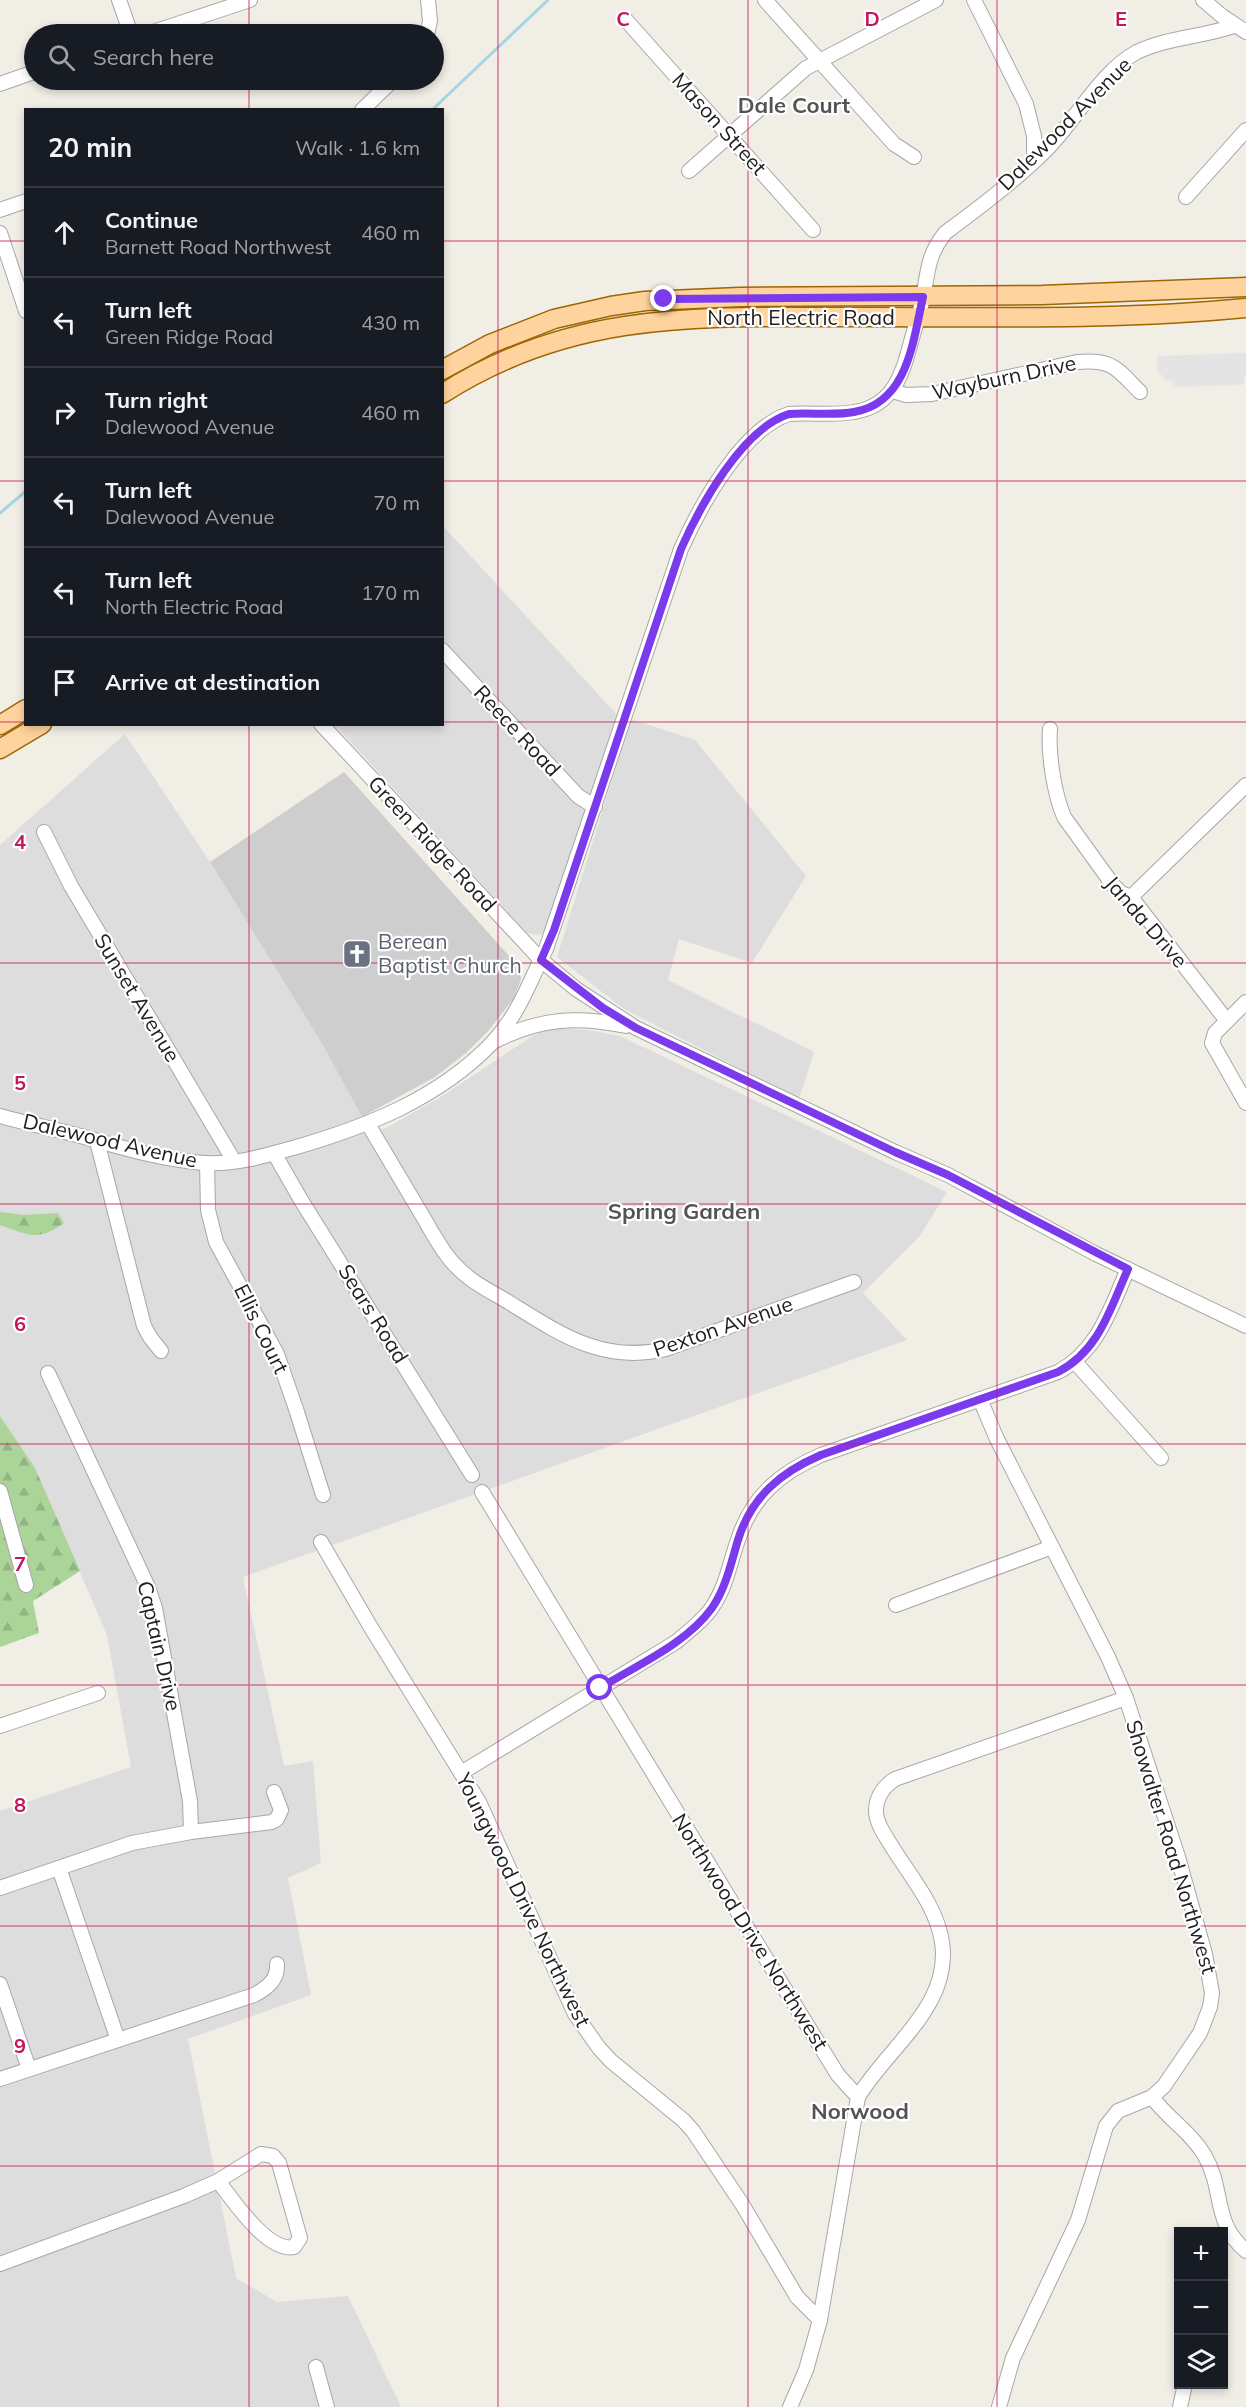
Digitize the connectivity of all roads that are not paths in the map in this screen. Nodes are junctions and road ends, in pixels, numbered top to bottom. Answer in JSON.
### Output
{"nodes":[{"id":1,"x":119,"y":0,"type":"edge"},
{"id":2,"x":250,"y":0,"type":"edge"},
{"id":3,"x":428,"y":0,"type":"edge"},
{"id":4,"x":765,"y":0,"type":"edge"},
{"id":5,"x":936,"y":0,"type":"edge"},
{"id":6,"x":974,"y":0,"type":"edge"},
{"id":7,"x":1203,"y":0,"type":"edge"},
{"id":8,"x":625,"y":19,"type":"dead end"},
{"id":9,"x":127,"y":24,"type":"edge"},
{"id":10,"x":177,"y":24,"type":"edge"},
{"id":11,"x":429,"y":24,"type":"edge"},
{"id":12,"x":1240,"y":29,"type":"edge"},
{"id":13,"x":820,"y":62,"type":"junction"},
{"id":14,"x":24,"y":76,"type":"edge"},
{"id":15,"x":0,"y":84,"type":"edge"},
{"id":16,"x":383,"y":90,"type":"edge"},
{"id":17,"x":364,"y":108,"type":"edge"},
{"id":18,"x":1246,"y":130,"type":"edge"},
{"id":19,"x":730,"y":135,"type":"junction"},
{"id":20,"x":914,"y":157,"type":"dead end"},
{"id":21,"x":1034,"y":160,"type":"junction"},
{"id":22,"x":689,"y":171,"type":"dead end"},
{"id":23,"x":1186,"y":197,"type":"dead end"},
{"id":24,"x":24,"y":202,"type":"edge"},
{"id":25,"x":0,"y":210,"type":"edge"},
{"id":26,"x":813,"y":230,"type":"dead end"},
{"id":27,"x":0,"y":233,"type":"edge"},
{"id":28,"x":1246,"y":287,"type":"edge"},
{"id":29,"x":923,"y":297,"type":"junction"},
{"id":30,"x":24,"y":305,"type":"edge"},
{"id":31,"x":1246,"y":308,"type":"edge"},
{"id":32,"x":918,"y":317,"type":"junction"},
{"id":33,"x":444,"y":369,"type":"edge"},
{"id":34,"x":893,"y":391,"type":"junction"},
{"id":35,"x":1140,"y":392,"type":"dead end"},
{"id":36,"x":444,"y":393,"type":"edge"},
{"id":37,"x":444,"y":652,"type":"edge"},
{"id":38,"x":24,"y":711,"type":"edge"},
{"id":39,"x":0,"y":725,"type":"edge"},
{"id":40,"x":39,"y":726,"type":"edge"},
{"id":41,"x":323,"y":726,"type":"edge"},
{"id":42,"x":1050,"y":729,"type":"dead end"},
{"id":43,"x":0,"y":749,"type":"edge"},
{"id":44,"x":1246,"y":785,"type":"edge"},
{"id":45,"x":595,"y":807,"type":"junction"},
{"id":46,"x":44,"y":832,"type":"dead end"},
{"id":47,"x":1131,"y":897,"type":"junction"},
{"id":48,"x":541,"y":960,"type":"junction"},
{"id":49,"x":1246,"y":1002,"type":"edge"},
{"id":50,"x":1227,"y":1021,"type":"junction"},
{"id":51,"x":636,"y":1028,"type":"junction"},
{"id":52,"x":492,"y":1042,"type":"junction"},
{"id":53,"x":1246,"y":1103,"type":"edge"},
{"id":54,"x":0,"y":1116,"type":"edge"},
{"id":55,"x":368,"y":1124,"type":"junction"},
{"id":56,"x":97,"y":1141,"type":"junction"},
{"id":57,"x":274,"y":1153,"type":"junction"},
{"id":58,"x":234,"y":1161,"type":"junction"},
{"id":59,"x":207,"y":1163,"type":"junction"},
{"id":60,"x":1128,"y":1269,"type":"junction"},
{"id":61,"x":854,"y":1282,"type":"dead end"},
{"id":62,"x":1246,"y":1326,"type":"edge"},
{"id":63,"x":161,"y":1351,"type":"dead end"},
{"id":64,"x":1075,"y":1362,"type":"junction"},
{"id":65,"x":48,"y":1373,"type":"dead end"},
{"id":66,"x":980,"y":1399,"type":"junction"},
{"id":67,"x":1161,"y":1458,"type":"dead end"},
{"id":68,"x":472,"y":1475,"type":"dead end"},
{"id":69,"x":0,"y":1491,"type":"edge"},
{"id":70,"x":482,"y":1492,"type":"dead end"},
{"id":71,"x":323,"y":1495,"type":"dead end"},
{"id":72,"x":321,"y":1542,"type":"dead end"},
{"id":73,"x":1052,"y":1547,"type":"junction"},
{"id":74,"x":26,"y":1585,"type":"dead end"},
{"id":75,"x":896,"y":1605,"type":"dead end"},
{"id":76,"x":600,"y":1688,"type":"junction"},
{"id":77,"x":98,"y":1693,"type":"dead end"},
{"id":78,"x":1126,"y":1698,"type":"junction"},
{"id":79,"x":0,"y":1726,"type":"edge"},
{"id":80,"x":461,"y":1773,"type":"junction"},
{"id":81,"x":274,"y":1792,"type":"dead end"},
{"id":82,"x":191,"y":1832,"type":"junction"},
{"id":83,"x":59,"y":1868,"type":"junction"},
{"id":84,"x":0,"y":1888,"type":"edge"},
{"id":85,"x":277,"y":1964,"type":"dead end"},
{"id":86,"x":0,"y":1984,"type":"edge"},
{"id":87,"x":118,"y":2040,"type":"junction"},
{"id":88,"x":29,"y":2069,"type":"junction"},
{"id":89,"x":0,"y":2079,"type":"edge"},
{"id":90,"x":858,"y":2097,"type":"junction"},
{"id":91,"x":1152,"y":2097,"type":"junction"},
{"id":92,"x":218,"y":2181,"type":"junction"},
{"id":93,"x":1232,"y":2239,"type":"junction"},
{"id":94,"x":1228,"y":2245,"type":"edge"},
{"id":95,"x":1246,"y":2251,"type":"edge"},
{"id":96,"x":0,"y":2264,"type":"edge"},
{"id":97,"x":820,"y":2320,"type":"junction"},
{"id":98,"x":316,"y":2367,"type":"dead end"},
{"id":99,"x":1184,"y":2389,"type":"edge"},
{"id":100,"x":327,"y":2407,"type":"edge"},
{"id":101,"x":790,"y":2407,"type":"edge"},
{"id":102,"x":999,"y":2407,"type":"edge"},
{"id":103,"x":1179,"y":2407,"type":"edge"}],
"edges":[{"from":1,"to":9,"type":"street"},
{"from":2,"to":10,"type":"street"},
{"from":3,"to":11,"type":"street"},
{"from":4,"to":13,"type":"street"},
{"from":5,"to":13,"type":"street"},
{"from":6,"to":21,"type":"street"},
{"from":7,"to":12,"type":"street"},
{"from":8,"to":19,"type":"street","name":"Mason Street"},
{"from":12,"to":21,"type":"street","name":"Dalewood Avenue"},
{"from":13,"to":19,"type":"street"},
{"from":13,"to":20,"type":"street"},
{"from":14,"to":15,"type":"street"},
{"from":16,"to":17,"type":"street"},
{"from":18,"to":23,"type":"street"},
{"from":19,"to":22,"type":"street"},
{"from":19,"to":26,"type":"street","name":"Mason Street"},
{"from":21,"to":29,"type":"street","name":"Dalewood Avenue"},
{"from":24,"to":25,"type":"street"},
{"from":27,"to":30,"type":"street"},
{"from":28,"to":29,"type":"main road","name":"North Electric Road"},
{"from":29,"to":32,"type":"street","name":"Dalewood Avenue"},
{"from":29,"to":33,"type":"main road","name":"North Electric Road"},
{"from":31,"to":32,"type":"main road","name":"North Electric Road"},
{"from":32,"to":34,"type":"street","name":"Dalewood Avenue"},
{"from":32,"to":36,"type":"main road","name":"North Electric Road"},
{"from":34,"to":35,"type":"street","name":"Wayburn Drive"},
{"from":34,"to":45,"type":"street","name":"Dalewood Avenue"},
{"from":37,"to":45,"type":"street","name":"Reece Road"},
{"from":38,"to":39,"type":"main road"},
{"from":40,"to":43,"type":"main road"},
{"from":41,"to":48,"type":"street","name":"Green Ridge Road"},
{"from":42,"to":47,"type":"street","name":"Janda Drive"},
{"from":44,"to":47,"type":"street"},
{"from":45,"to":48,"type":"street","name":"Dalewood Avenue"},
{"from":46,"to":58,"type":"street","name":"Sunset Avenue"},
{"from":47,"to":50,"type":"street","name":"Janda Drive"},
{"from":48,"to":51,"type":"street","name":"Green Ridge Road"},
{"from":48,"to":52,"type":"street","name":"Dalewood Avenue"},
{"from":49,"to":50,"type":"street"},
{"from":50,"to":53,"type":"street"},
{"from":51,"to":52,"type":"street"},
{"from":51,"to":60,"type":"street","name":"Green Ridge Road"},
{"from":52,"to":55,"type":"street","name":"Dalewood Avenue"},
{"from":54,"to":56,"type":"street","name":"Dalewood Avenue"},
{"from":55,"to":57,"type":"street","name":"Dalewood Avenue"},
{"from":55,"to":61,"type":"street","name":"Pexton Avenue"},
{"from":56,"to":59,"type":"street","name":"Dalewood Avenue"},
{"from":56,"to":63,"type":"street"},
{"from":57,"to":58,"type":"street","name":"Dalewood Avenue"},
{"from":57,"to":68,"type":"street","name":"Sears Road"},
{"from":58,"to":59,"type":"street","name":"Dalewood Avenue"},
{"from":59,"to":71,"type":"street","name":"Ellis Court"},
{"from":60,"to":62,"type":"street","name":"Green Ridge Road"},
{"from":60,"to":64,"type":"street"},
{"from":64,"to":66,"type":"street"},
{"from":64,"to":67,"type":"street"},
{"from":65,"to":82,"type":"street","name":"Captain Drive"},
{"from":66,"to":73,"type":"street","name":"Showalter Road Northwest"},
{"from":66,"to":76,"type":"street"},
{"from":69,"to":74,"type":"street"},
{"from":70,"to":76,"type":"street","name":"Northwood Drive Northwest"},
{"from":72,"to":80,"type":"street","name":"Youngwood Drive Northwest"},
{"from":73,"to":75,"type":"street"},
{"from":73,"to":78,"type":"street","name":"Showalter Road Northwest"},
{"from":76,"to":80,"type":"street"},
{"from":76,"to":90,"type":"street","name":"Northwood Drive Northwest"},
{"from":77,"to":79,"type":"street"},
{"from":78,"to":90,"type":"street"},
{"from":78,"to":91,"type":"street","name":"Showalter Road Northwest"},
{"from":80,"to":97,"type":"street","name":"Youngwood Drive Northwest"},
{"from":81,"to":82,"type":"street"},
{"from":82,"to":83,"type":"street"},
{"from":83,"to":84,"type":"street"},
{"from":83,"to":87,"type":"street"},
{"from":85,"to":87,"type":"street"},
{"from":86,"to":88,"type":"street"},
{"from":87,"to":88,"type":"street"},
{"from":88,"to":89,"type":"street"},
{"from":90,"to":97,"type":"street"},
{"from":91,"to":93,"type":"street"},
{"from":91,"to":102,"type":"street","name":"Showalter Road Northwest"},
{"from":92,"to":92,"type":"street"},
{"from":92,"to":96,"type":"street"},
{"from":93,"to":94,"type":"street"},
{"from":93,"to":95,"type":"street"},
{"from":97,"to":101,"type":"street"},
{"from":98,"to":100,"type":"street"},
{"from":99,"to":103,"type":"street"}]}
